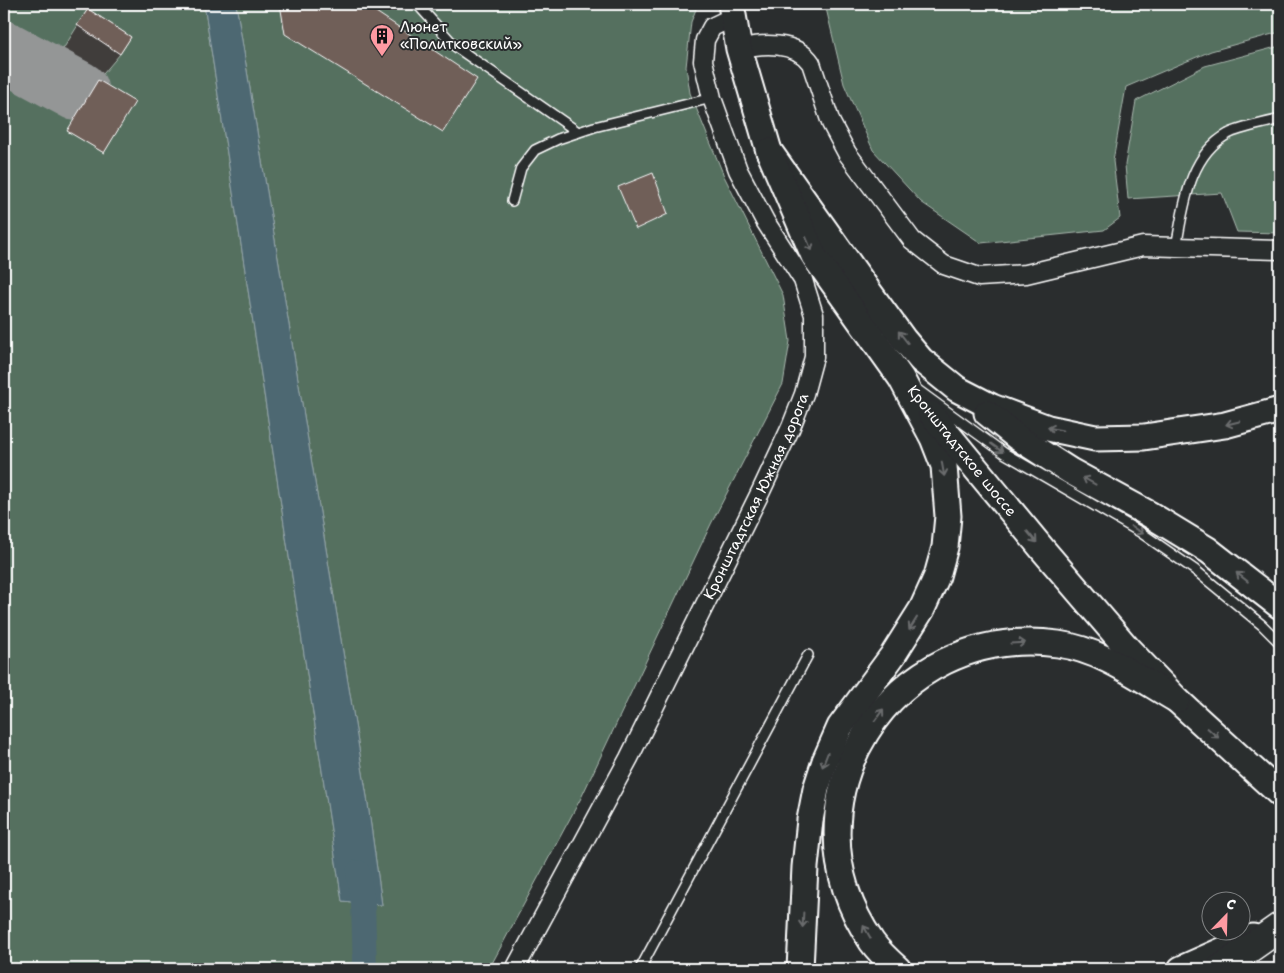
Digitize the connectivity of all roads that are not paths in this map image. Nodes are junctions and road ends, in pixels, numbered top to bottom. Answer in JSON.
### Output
{"nodes":[{"id":1,"x":417,"y":4,"type":"edge"},
{"id":2,"x":732,"y":10,"type":"edge"},
{"id":3,"x":739,"y":49,"type":"junction"},
{"id":4,"x":712,"y":98,"type":"junction"},
{"id":5,"x":1280,"y":119,"type":"edge"},
{"id":6,"x":578,"y":132,"type":"junction"},
{"id":7,"x":769,"y":151,"type":"junction"},
{"id":8,"x":512,"y":201,"type":"dead end"},
{"id":9,"x":1176,"y":247,"type":"junction"},
{"id":10,"x":1280,"y":250,"type":"edge"},
{"id":11,"x":901,"y":378,"type":"junction"},
{"id":12,"x":957,"y":390,"type":"junction"},
{"id":13,"x":1280,"y":410,"type":"edge"},
{"id":14,"x":1280,"y":606,"type":"edge"},
{"id":15,"x":1280,"y":642,"type":"edge"},
{"id":16,"x":808,"y":655,"type":"dead end"},
{"id":17,"x":1177,"y":700,"type":"junction"},
{"id":18,"x":1280,"y":794,"type":"edge"},
{"id":19,"x":1280,"y":926,"type":"edge"},
{"id":20,"x":515,"y":969,"type":"edge"},
{"id":21,"x":640,"y":969,"type":"edge"},
{"id":22,"x":800,"y":969,"type":"edge"},
{"id":23,"x":898,"y":969,"type":"edge"},
{"id":24,"x":1181,"y":969,"type":"edge"},
{"id":25,"x":1220,"y":969,"type":"edge"}],
"edges":[{"from":1,"to":6,"type":"lane"},
{"from":2,"to":3,"type":"street","name":"Кронштадтское шоссе"},
{"from":2,"to":4,"type":"street","name":"Кронштадтская Южная дорога"},
{"from":3,"to":7,"type":"street","name":"Кронштадтское шоссе"},
{"from":3,"to":9,"type":"street"},
{"from":4,"to":6,"type":"lane"},
{"from":4,"to":20,"type":"street","name":"Кронштадтская Южная дорога"},
{"from":5,"to":9,"type":"lane"},
{"from":6,"to":8,"type":"lane"},
{"from":7,"to":11,"type":"street","one_way":true},
{"from":12,"to":7,"type":"street","name":"Кронштадтское шоссе","one_way":true},
{"from":9,"to":10,"type":"street"},
{"from":11,"to":15,"type":"lane","name":"Кронштадтское шоссе","one_way":true},
{"from":11,"to":17,"type":"street","name":"Кронштадтское шоссе","one_way":true},
{"from":11,"to":22,"type":"street","one_way":true},
{"from":13,"to":12,"type":"street","one_way":true},
{"from":14,"to":12,"type":"street","one_way":true},
{"from":16,"to":21,"type":"lane"},
{"from":17,"to":18,"type":"street","name":"Кронштадтское шоссе","one_way":true},
{"from":23,"to":17,"type":"street","one_way":true},
{"from":19,"to":24,"type":"street"},
{"from":19,"to":25,"type":"highway"}]}
